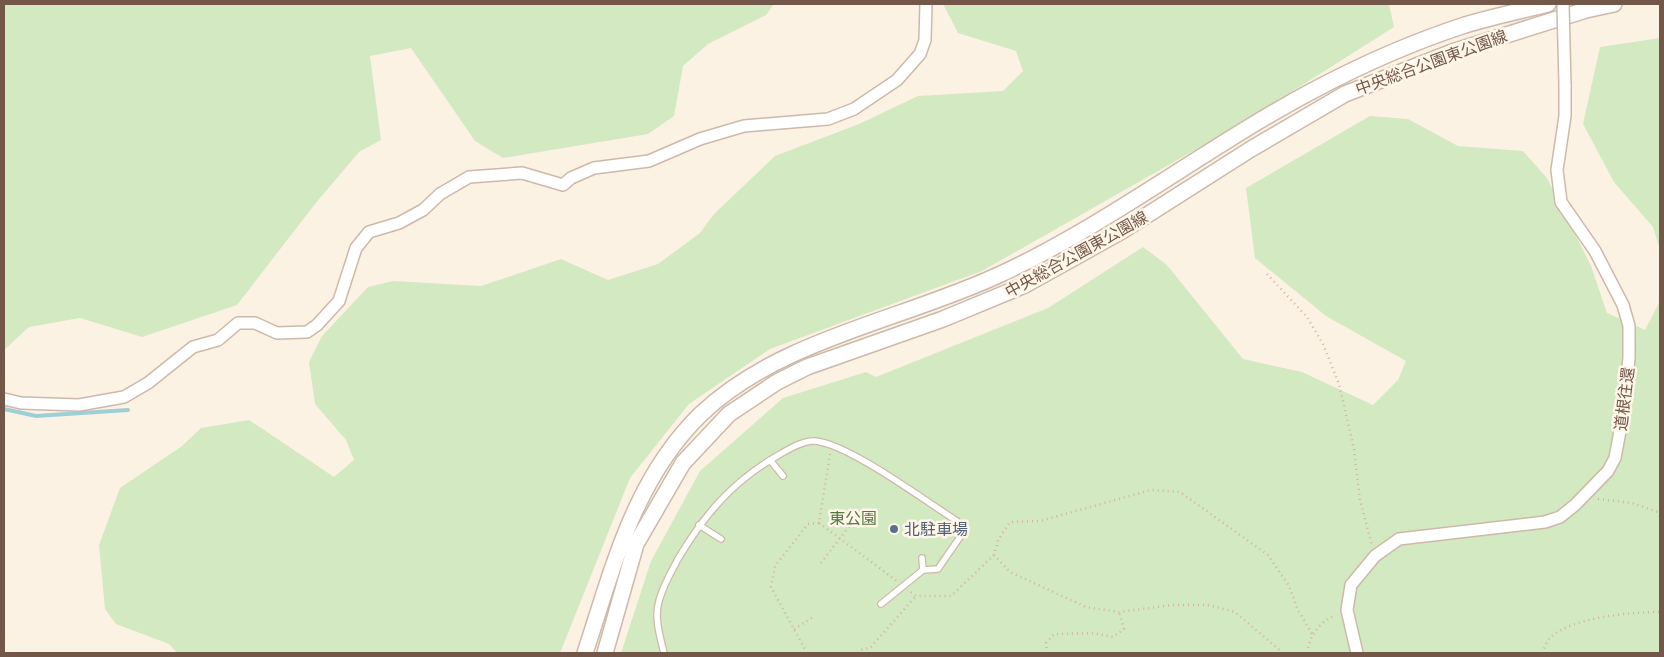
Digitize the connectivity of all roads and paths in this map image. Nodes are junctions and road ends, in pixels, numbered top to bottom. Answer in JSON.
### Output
{"nodes":[{"id":1,"x":926,"y":4,"type":"edge"},
{"id":2,"x":1548,"y":4,"type":"edge"},
{"id":3,"x":1563,"y":4,"type":"edge"},
{"id":4,"x":1614,"y":4,"type":"edge"},
{"id":5,"x":1267,"y":274,"type":"dead end"},
{"id":6,"x":4,"y":399,"type":"edge"},
{"id":7,"x":832,"y":445,"type":"junction"},
{"id":8,"x":770,"y":460,"type":"junction"},
{"id":9,"x":783,"y":476,"type":"dead end"},
{"id":10,"x":1584,"y":496,"type":"junction"},
{"id":11,"x":1660,"y":516,"type":"edge"},
{"id":12,"x":819,"y":523,"type":"junction"},
{"id":13,"x":851,"y":524,"type":"dead end"},
{"id":14,"x":698,"y":525,"type":"junction"},
{"id":15,"x":721,"y":539,"type":"dead end"},
{"id":16,"x":841,"y":539,"type":"junction"},
{"id":17,"x":994,"y":555,"type":"junction"},
{"id":18,"x":1375,"y":556,"type":"junction"},
{"id":19,"x":922,"y":558,"type":"dead end"},
{"id":20,"x":821,"y":563,"type":"dead end"},
{"id":21,"x":924,"y":570,"type":"junction"},
{"id":22,"x":904,"y":586,"type":"junction"},
{"id":23,"x":916,"y":596,"type":"junction"},
{"id":24,"x":881,"y":604,"type":"dead end"},
{"id":25,"x":1347,"y":610,"type":"junction"},
{"id":26,"x":1119,"y":612,"type":"junction"},
{"id":27,"x":1660,"y":612,"type":"edge"},
{"id":28,"x":813,"y":618,"type":"dead end"},
{"id":29,"x":794,"y":629,"type":"junction"},
{"id":30,"x":1312,"y":634,"type":"junction"},
{"id":31,"x":585,"y":653,"type":"edge"},
{"id":32,"x":605,"y":653,"type":"edge"},
{"id":33,"x":664,"y":653,"type":"edge"},
{"id":34,"x":807,"y":653,"type":"edge"},
{"id":35,"x":858,"y":653,"type":"edge"},
{"id":36,"x":1047,"y":653,"type":"edge"},
{"id":37,"x":1283,"y":653,"type":"edge"},
{"id":38,"x":1307,"y":653,"type":"edge"},
{"id":39,"x":1357,"y":653,"type":"edge"},
{"id":40,"x":1542,"y":653,"type":"edge"}],
"edges":[{"from":1,"to":6,"type":"street"},
{"from":2,"to":31,"type":"street"},
{"from":3,"to":10,"type":"street","name":"道根往還","bridge":true},
{"from":4,"to":32,"type":"street","name":"中央総合公園東公園線"},
{"from":5,"to":18,"type":"path"},
{"from":7,"to":8,"type":"lane"},
{"from":7,"to":12,"type":"path"},
{"from":7,"to":21,"type":"lane"},
{"from":8,"to":9,"type":"lane"},
{"from":8,"to":14,"type":"lane"},
{"from":10,"to":11,"type":"path"},
{"from":10,"to":18,"type":"street","name":"道根往還"},
{"from":12,"to":16,"type":"path"},
{"from":12,"to":29,"type":"path"},
{"from":13,"to":16,"type":"path"},
{"from":14,"to":15,"type":"lane"},
{"from":14,"to":33,"type":"lane"},
{"from":16,"to":20,"type":"path"},
{"from":16,"to":22,"type":"path"},
{"from":17,"to":23,"type":"path"},
{"from":17,"to":26,"type":"path"},
{"from":17,"to":30,"type":"path"},
{"from":18,"to":25,"type":"street","name":"道根往還"},
{"from":19,"to":21,"type":"lane"},
{"from":21,"to":22,"type":"lane"},
{"from":22,"to":23,"type":"path"},
{"from":22,"to":24,"type":"lane"},
{"from":23,"to":35,"type":"path"},
{"from":25,"to":30,"type":"path"},
{"from":25,"to":39,"type":"street"},
{"from":26,"to":36,"type":"path"},
{"from":26,"to":37,"type":"path"},
{"from":27,"to":40,"type":"path"},
{"from":28,"to":29,"type":"path"},
{"from":29,"to":34,"type":"path"},
{"from":30,"to":38,"type":"path"}]}
